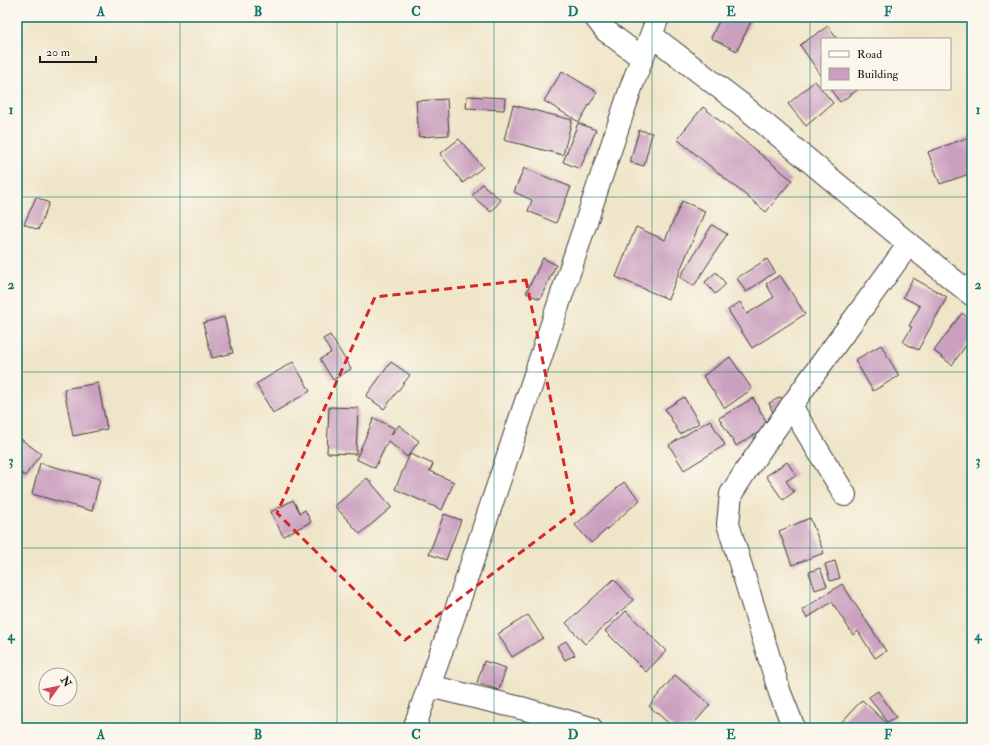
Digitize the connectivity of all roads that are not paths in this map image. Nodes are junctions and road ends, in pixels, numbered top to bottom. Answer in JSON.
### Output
{"nodes":[{"id":1,"x":595,"y":17,"type":"edge"},
{"id":2,"x":654,"y":26,"type":"edge"},
{"id":3,"x":642,"y":58,"type":"junction"},
{"id":4,"x":909,"y":244,"type":"junction"},
{"id":5,"x":972,"y":295,"type":"edge"},
{"id":6,"x":791,"y":406,"type":"junction"},
{"id":7,"x":845,"y":495,"type":"dead end"},
{"id":8,"x":429,"y":686,"type":"junction"},
{"id":9,"x":414,"y":728,"type":"edge"},
{"id":10,"x":591,"y":728,"type":"edge"},
{"id":11,"x":794,"y":728,"type":"edge"}],
"edges":[{"from":1,"to":3,"type":"street"},
{"from":2,"to":3,"type":"street"},
{"from":2,"to":4,"type":"street"},
{"from":3,"to":8,"type":"street"},
{"from":4,"to":5,"type":"street"},
{"from":4,"to":6,"type":"street"},
{"from":6,"to":7,"type":"street"},
{"from":6,"to":11,"type":"street"},
{"from":8,"to":9,"type":"street"},
{"from":8,"to":10,"type":"street"}]}
